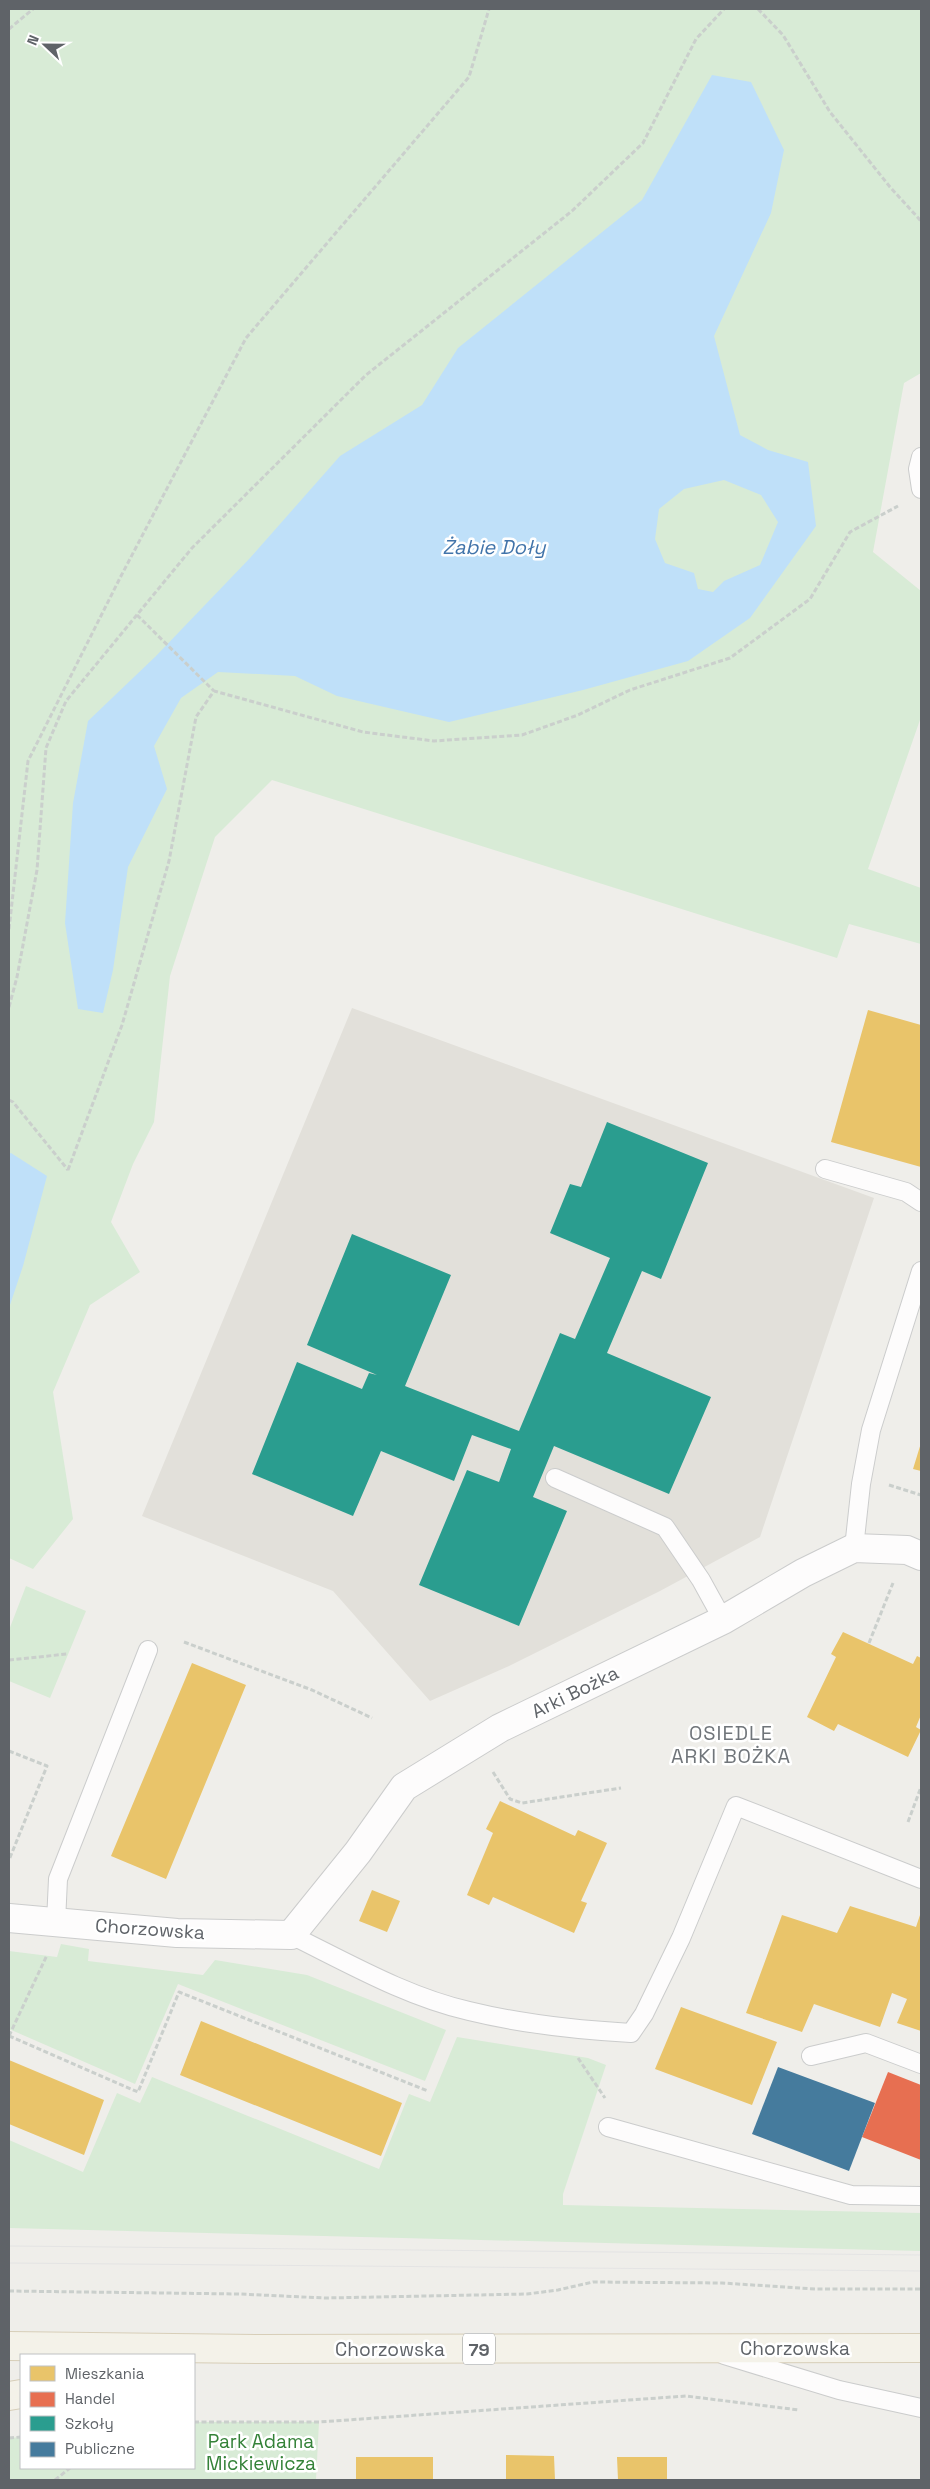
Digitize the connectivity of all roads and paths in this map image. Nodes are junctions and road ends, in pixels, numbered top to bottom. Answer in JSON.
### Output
{"nodes":[{"id":1,"x":33,"y":9,"type":"edge"},
{"id":2,"x":488,"y":9,"type":"edge"},
{"id":3,"x":724,"y":9,"type":"edge"},
{"id":4,"x":758,"y":9,"type":"edge"},
{"id":5,"x":9,"y":29,"type":"edge"},
{"id":6,"x":921,"y":221,"type":"edge"},
{"id":7,"x":921,"y":457,"type":"edge"},
{"id":8,"x":921,"y":489,"type":"edge"},
{"id":9,"x":906,"y":502,"type":"dead end"},
{"id":10,"x":137,"y":615,"type":"junction"},
{"id":11,"x":214,"y":691,"type":"junction"},
{"id":12,"x":9,"y":928,"type":"edge"},
{"id":13,"x":9,"y":1007,"type":"edge"},
{"id":14,"x":9,"y":1100,"type":"edge"},
{"id":15,"x":825,"y":1169,"type":"dead end"},
{"id":16,"x":921,"y":1202,"type":"edge"},
{"id":17,"x":921,"y":1270,"type":"edge"},
{"id":18,"x":555,"y":1478,"type":"dead end"},
{"id":19,"x":854,"y":1548,"type":"junction"},
{"id":20,"x":914,"y":1553,"type":"edge"},
{"id":21,"x":723,"y":1620,"type":"junction"},
{"id":22,"x":184,"y":1642,"type":"dead end"},
{"id":23,"x":869,"y":1644,"type":"dead end"},
{"id":24,"x":148,"y":1650,"type":"dead end"},
{"id":25,"x":67,"y":1654,"type":"dead end"},
{"id":26,"x":9,"y":1660,"type":"edge"},
{"id":27,"x":372,"y":1718,"type":"dead end"},
{"id":28,"x":9,"y":1751,"type":"edge"},
{"id":29,"x":490,"y":1769,"type":"dead end"},
{"id":30,"x":921,"y":1787,"type":"edge"},
{"id":31,"x":621,"y":1788,"type":"dead end"},
{"id":32,"x":908,"y":1822,"type":"dead end"},
{"id":33,"x":9,"y":1860,"type":"edge"},
{"id":34,"x":921,"y":1879,"type":"edge"},
{"id":35,"x":9,"y":1918,"type":"edge"},
{"id":36,"x":56,"y":1922,"type":"junction"},
{"id":37,"x":291,"y":1935,"type":"junction"},
{"id":38,"x":555,"y":2026,"type":"junction"},
{"id":39,"x":9,"y":2036,"type":"edge"},
{"id":40,"x":810,"y":2056,"type":"dead end"},
{"id":41,"x":921,"y":2064,"type":"edge"},
{"id":42,"x":428,"y":2091,"type":"dead end"},
{"id":43,"x":610,"y":2104,"type":"dead end"},
{"id":44,"x":608,"y":2127,"type":"dead end"},
{"id":45,"x":921,"y":2196,"type":"edge"},
{"id":46,"x":921,"y":2288,"type":"edge"},
{"id":47,"x":9,"y":2291,"type":"edge"},
{"id":48,"x":9,"y":2346,"type":"edge"},
{"id":49,"x":699,"y":2348,"type":"junction"},
{"id":50,"x":921,"y":2348,"type":"edge"},
{"id":51,"x":259,"y":2349,"type":"junction"},
{"id":52,"x":195,"y":2362,"type":"edge"},
{"id":53,"x":921,"y":2408,"type":"edge"},
{"id":54,"x":808,"y":2411,"type":"dead end"},
{"id":55,"x":195,"y":2422,"type":"edge"},
{"id":56,"x":69,"y":2469,"type":"edge"},
{"id":57,"x":54,"y":2480,"type":"edge"}],
"edges":[{"from":1,"to":5,"type":"path"},
{"from":2,"to":12,"type":"path"},
{"from":3,"to":10,"type":"path"},
{"from":4,"to":6,"type":"path"},
{"from":7,"to":8,"type":"lane"},
{"from":9,"to":11,"type":"path"},
{"from":10,"to":11,"type":"path"},
{"from":10,"to":13,"type":"path"},
{"from":11,"to":14,"type":"path"},
{"from":15,"to":16,"type":"lane"},
{"from":17,"to":19,"type":"lane"},
{"from":18,"to":21,"type":"lane"},
{"from":19,"to":20,"type":"street","name":"Arki Bożka"},
{"from":19,"to":21,"type":"street","name":"Arki Bożka"},
{"from":20,"to":23,"type":"path"},
{"from":21,"to":37,"type":"street","name":"Arki Bożka"},
{"from":22,"to":27,"type":"path"},
{"from":24,"to":36,"type":"lane"},
{"from":25,"to":26,"type":"path"},
{"from":28,"to":33,"type":"path"},
{"from":29,"to":31,"type":"path"},
{"from":30,"to":32,"type":"path"},
{"from":34,"to":38,"type":"lane"},
{"from":35,"to":36,"type":"street","name":"Chorzowska"},
{"from":36,"to":37,"type":"street","name":"Chorzowska"},
{"from":36,"to":39,"type":"path"},
{"from":37,"to":38,"type":"lane"},
{"from":38,"to":43,"type":"path"},
{"from":39,"to":42,"type":"path"},
{"from":40,"to":41,"type":"lane"},
{"from":44,"to":45,"type":"lane"},
{"from":46,"to":47,"type":"path"},
{"from":48,"to":51,"type":"main road","name":"Chorzowska","number":"79"},
{"from":49,"to":50,"type":"main road","name":"Chorzowska","number":"79"},
{"from":49,"to":51,"type":"main road","name":"Chorzowska","number":"79"},
{"from":49,"to":53,"type":"lane"},
{"from":51,"to":52,"type":"main road"},
{"from":54,"to":55,"type":"path"},
{"from":56,"to":57,"type":"path"}]}
